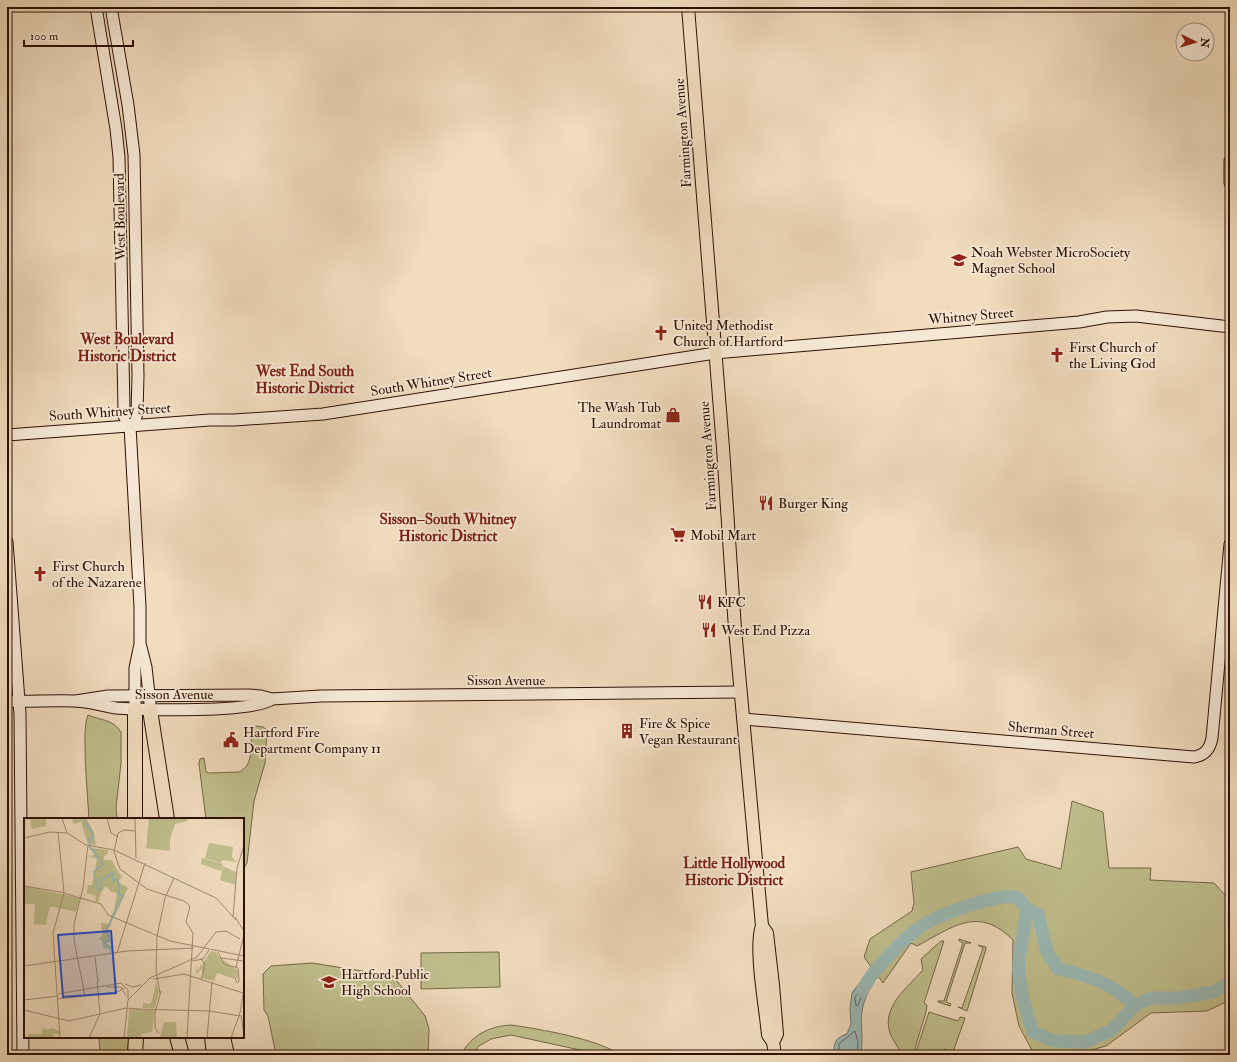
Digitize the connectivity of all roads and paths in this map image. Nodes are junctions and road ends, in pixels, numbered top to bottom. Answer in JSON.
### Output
{"nodes":[{"id":1,"x":96,"y":7,"type":"edge"},
{"id":2,"x":111,"y":7,"type":"edge"},
{"id":3,"x":688,"y":7,"type":"edge"},
{"id":4,"x":128,"y":105,"type":"junction"},
{"id":5,"x":113,"y":107,"type":"junction"},
{"id":6,"x":1230,"y":161,"type":"edge"},
{"id":7,"x":1230,"y":183,"type":"edge"},
{"id":8,"x":1230,"y":327,"type":"edge"},
{"id":9,"x":715,"y":354,"type":"junction"},
{"id":10,"x":130,"y":426,"type":"junction"},
{"id":11,"x":7,"y":435,"type":"edge"},
{"id":12,"x":7,"y":542,"type":"edge"},
{"id":13,"x":1230,"y":544,"type":"edge"},
{"id":14,"x":140,"y":644,"type":"junction"},
{"id":15,"x":740,"y":692,"type":"junction"},
{"id":16,"x":232,"y":695,"type":"junction"},
{"id":17,"x":272,"y":699,"type":"junction"},
{"id":18,"x":7,"y":701,"type":"edge"},
{"id":19,"x":19,"y":701,"type":"junction"},
{"id":20,"x":135,"y":703,"type":"junction"},
{"id":21,"x":150,"y":703,"type":"junction"},
{"id":22,"x":232,"y":708,"type":"junction"},
{"id":23,"x":743,"y":719,"type":"junction"},
{"id":24,"x":135,"y":818,"type":"edge"},
{"id":25,"x":167,"y":818,"type":"edge"},
{"id":26,"x":136,"y":1038,"type":"edge"},
{"id":27,"x":177,"y":1038,"type":"edge"},
{"id":28,"x":218,"y":1039,"type":"edge"},
{"id":29,"x":23,"y":1055,"type":"edge"},
{"id":30,"x":135,"y":1055,"type":"edge"},
{"id":31,"x":182,"y":1055,"type":"edge"},
{"id":32,"x":214,"y":1055,"type":"edge"},
{"id":33,"x":227,"y":1055,"type":"edge"},
{"id":34,"x":774,"y":1055,"type":"edge"}],
"edges":[{"from":1,"to":5,"type":"main road","name":"West Boulevard"},
{"from":2,"to":4,"type":"main road","name":"West Boulevard"},
{"from":3,"to":9,"type":"main road","name":"Farmington Avenue"},
{"from":4,"to":5,"type":"main road"},
{"from":4,"to":10,"type":"main road","name":"West Boulevard"},
{"from":5,"to":10,"type":"main road","name":"West Boulevard"},
{"from":6,"to":7,"type":"main road"},
{"from":8,"to":9,"type":"main road","name":"Whitney Street"},
{"from":9,"to":10,"type":"main road","name":"South Whitney Street"},
{"from":9,"to":15,"type":"main road","name":"Farmington Avenue"},
{"from":10,"to":11,"type":"main road","name":"South Whitney Street"},
{"from":10,"to":14,"type":"main road","name":"West Boulevard"},
{"from":12,"to":19,"type":"main road"},
{"from":13,"to":23,"type":"main road","name":"Sherman Street"},
{"from":14,"to":20,"type":"main road","name":"West Boulevard"},
{"from":14,"to":21,"type":"main road","name":"West Boulevard"},
{"from":15,"to":17,"type":"main road","name":"Sisson Avenue"},
{"from":15,"to":23,"type":"main road","name":"Farmington Avenue"},
{"from":16,"to":17,"type":"main road","name":"Sisson Avenue"},
{"from":16,"to":21,"type":"main road","name":"Sisson Avenue"},
{"from":16,"to":22,"type":"main road"},
{"from":17,"to":22,"type":"main road","name":"Sisson Avenue"},
{"from":18,"to":19,"type":"main road","name":"Sisson Avenue"},
{"from":19,"to":20,"type":"main road","name":"Sisson Avenue"},
{"from":19,"to":29,"type":"main road"},
{"from":20,"to":21,"type":"main road","name":"Sisson Avenue"},
{"from":20,"to":24,"type":"highway"},
{"from":21,"to":22,"type":"main road","name":"Sisson Avenue"},
{"from":21,"to":25,"type":"highway"},
{"from":23,"to":34,"type":"main road","name":"Farmington Avenue"},
{"from":26,"to":30,"type":"highway"},
{"from":27,"to":31,"type":"highway"},
{"from":28,"to":32,"type":"highway"},
{"from":28,"to":33,"type":"highway"}]}
